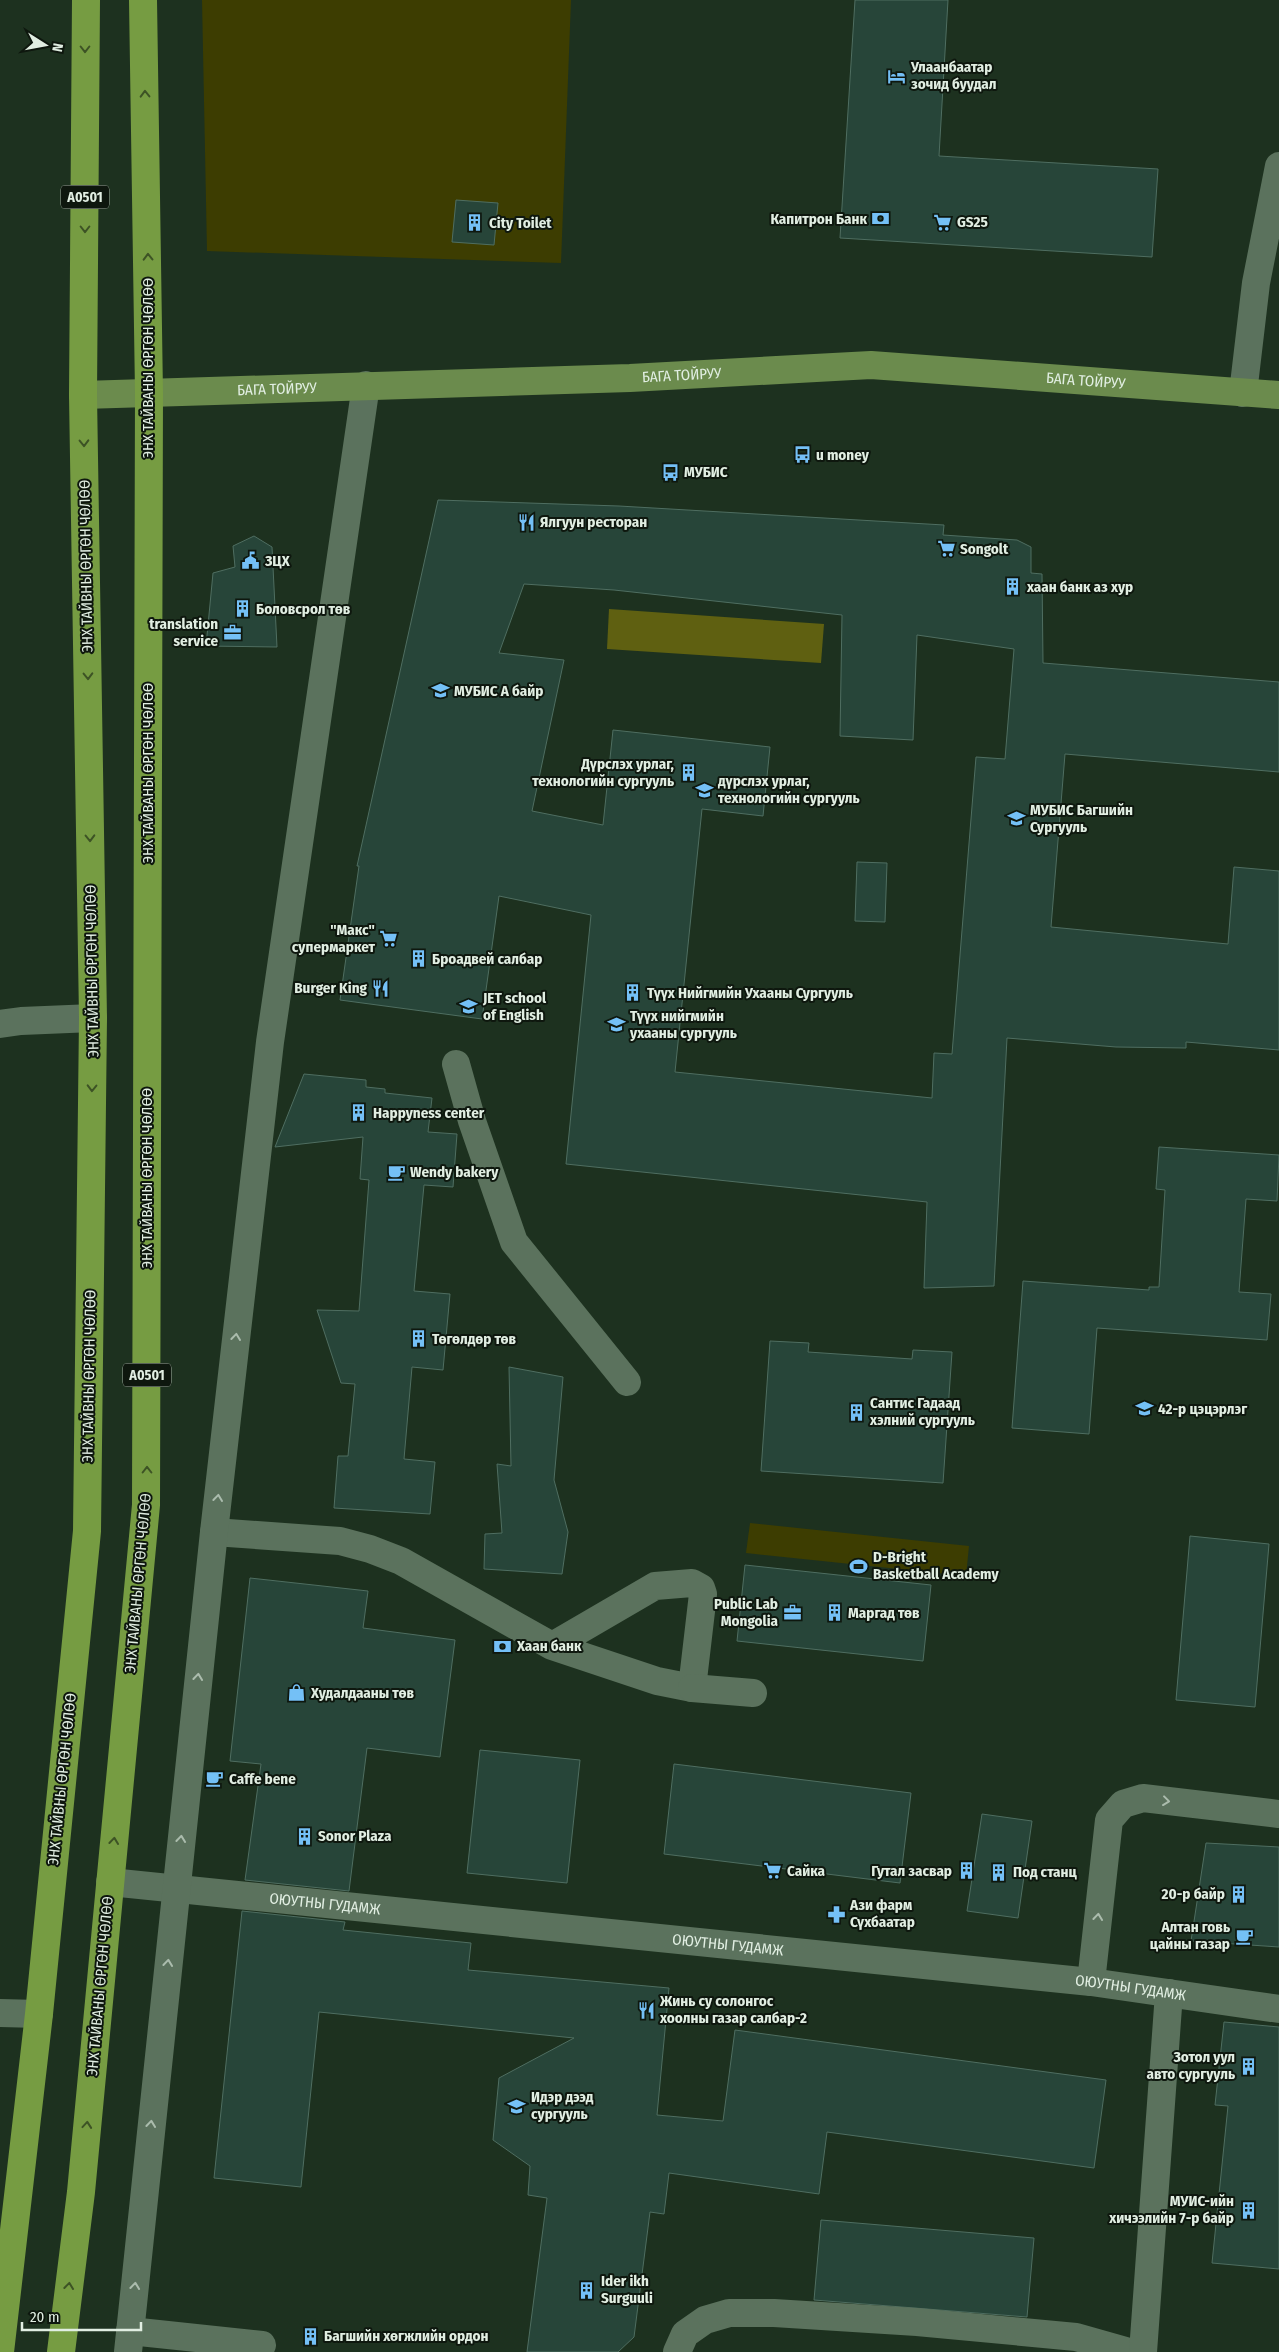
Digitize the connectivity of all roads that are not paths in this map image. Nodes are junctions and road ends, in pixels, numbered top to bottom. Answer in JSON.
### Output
{"nodes":[{"id":1,"x":86,"y":0,"type":"edge"},
{"id":2,"x":143,"y":0,"type":"edge"},
{"id":3,"x":1279,"y":166,"type":"edge"},
{"id":4,"x":366,"y":386,"type":"junction"},
{"id":5,"x":149,"y":393,"type":"junction"},
{"id":6,"x":1243,"y":393,"type":"junction"},
{"id":7,"x":84,"y":395,"type":"junction"},
{"id":8,"x":1279,"y":395,"type":"edge"},
{"id":9,"x":93,"y":1018,"type":"junction"},
{"id":10,"x":0,"y":1024,"type":"edge"},
{"id":11,"x":456,"y":1064,"type":"dead end"},
{"id":12,"x":626,"y":1382,"type":"dead end"},
{"id":13,"x":214,"y":1532,"type":"junction"},
{"id":14,"x":552,"y":1646,"type":"junction"},
{"id":15,"x":692,"y":1688,"type":"junction"},
{"id":16,"x":753,"y":1693,"type":"dead end"},
{"id":17,"x":1279,"y":1814,"type":"edge"},
{"id":18,"x":110,"y":1882,"type":"junction"},
{"id":19,"x":176,"y":1887,"type":"junction"},
{"id":20,"x":1091,"y":1982,"type":"junction"},
{"id":21,"x":1169,"y":1993,"type":"junction"},
{"id":22,"x":1279,"y":2009,"type":"edge"},
{"id":23,"x":0,"y":2013,"type":"edge"},
{"id":24,"x":39,"y":2014,"type":"junction"},
{"id":25,"x":129,"y":2341,"type":"edge"},
{"id":26,"x":262,"y":2345,"type":"dead end"},
{"id":27,"x":0,"y":2352,"type":"edge"},
{"id":28,"x":61,"y":2352,"type":"edge"},
{"id":29,"x":677,"y":2352,"type":"edge"},
{"id":30,"x":1129,"y":2352,"type":"edge"},
{"id":31,"x":1143,"y":2352,"type":"edge"}],
"edges":[{"from":1,"to":7,"type":"highway","number":"A0501","one_way":true},
{"from":5,"to":2,"type":"highway","name":"ЭНХ ТАЙВАНЫ ӨРГӨН ЧӨЛӨӨ","number":"A0501","one_way":true},
{"from":3,"to":6,"type":"street"},
{"from":4,"to":5,"type":"main road","name":"БАГА ТОЙРУУ"},
{"from":4,"to":6,"type":"main road","name":"БАГА ТОЙРУУ"},
{"from":13,"to":4,"type":"street","one_way":true},
{"from":5,"to":7,"type":"main road","name":"БАГА ТОЙРУУ"},
{"from":18,"to":5,"type":"highway","name":"ЭНХ ТАЙВАНЫ ӨРГӨН ЧӨЛӨӨ","number":"A0501","one_way":true},
{"from":6,"to":8,"type":"main road","name":"БАГА ТОЙРУУ"},
{"from":7,"to":9,"type":"highway","name":"ЭНХ ТАЙВНЫ ӨРГӨН ЧӨЛӨӨ","number":"A0501","one_way":true},
{"from":9,"to":10,"type":"street"},
{"from":9,"to":24,"type":"highway","name":"ЭНХ ТАЙВНЫ ӨРГӨН ЧӨЛӨӨ","number":"A0501","one_way":true},
{"from":11,"to":12,"type":"street"},
{"from":13,"to":14,"type":"street"},
{"from":19,"to":13,"type":"street","one_way":true},
{"from":14,"to":15,"type":"street"},
{"from":14,"to":15,"type":"street"},
{"from":15,"to":16,"type":"street"},
{"from":20,"to":17,"type":"street","one_way":true},
{"from":18,"to":19,"type":"street","name":"ОЮУТНЫ ГУДАМЖ"},
{"from":28,"to":18,"type":"highway","name":"ЭНХ ТАЙВАНЫ ӨРГӨН ЧӨЛӨӨ","number":"A0501","one_way":true},
{"from":19,"to":20,"type":"street","name":"ОЮУТНЫ ГУДАМЖ"},
{"from":25,"to":19,"type":"street","one_way":true},
{"from":20,"to":21,"type":"street","name":"ОЮУТНЫ ГУДАМЖ"},
{"from":21,"to":22,"type":"street","name":"ОЮУТНЫ ГУДАМЖ"},
{"from":21,"to":31,"type":"street"},
{"from":23,"to":24,"type":"street"},
{"from":24,"to":27,"type":"highway","name":"ЭНХ ТАЙВНЫ ӨРГӨН ЧӨЛӨӨ","number":"A0501"},
{"from":25,"to":26,"type":"street"},
{"from":29,"to":30,"type":"street"}]}
